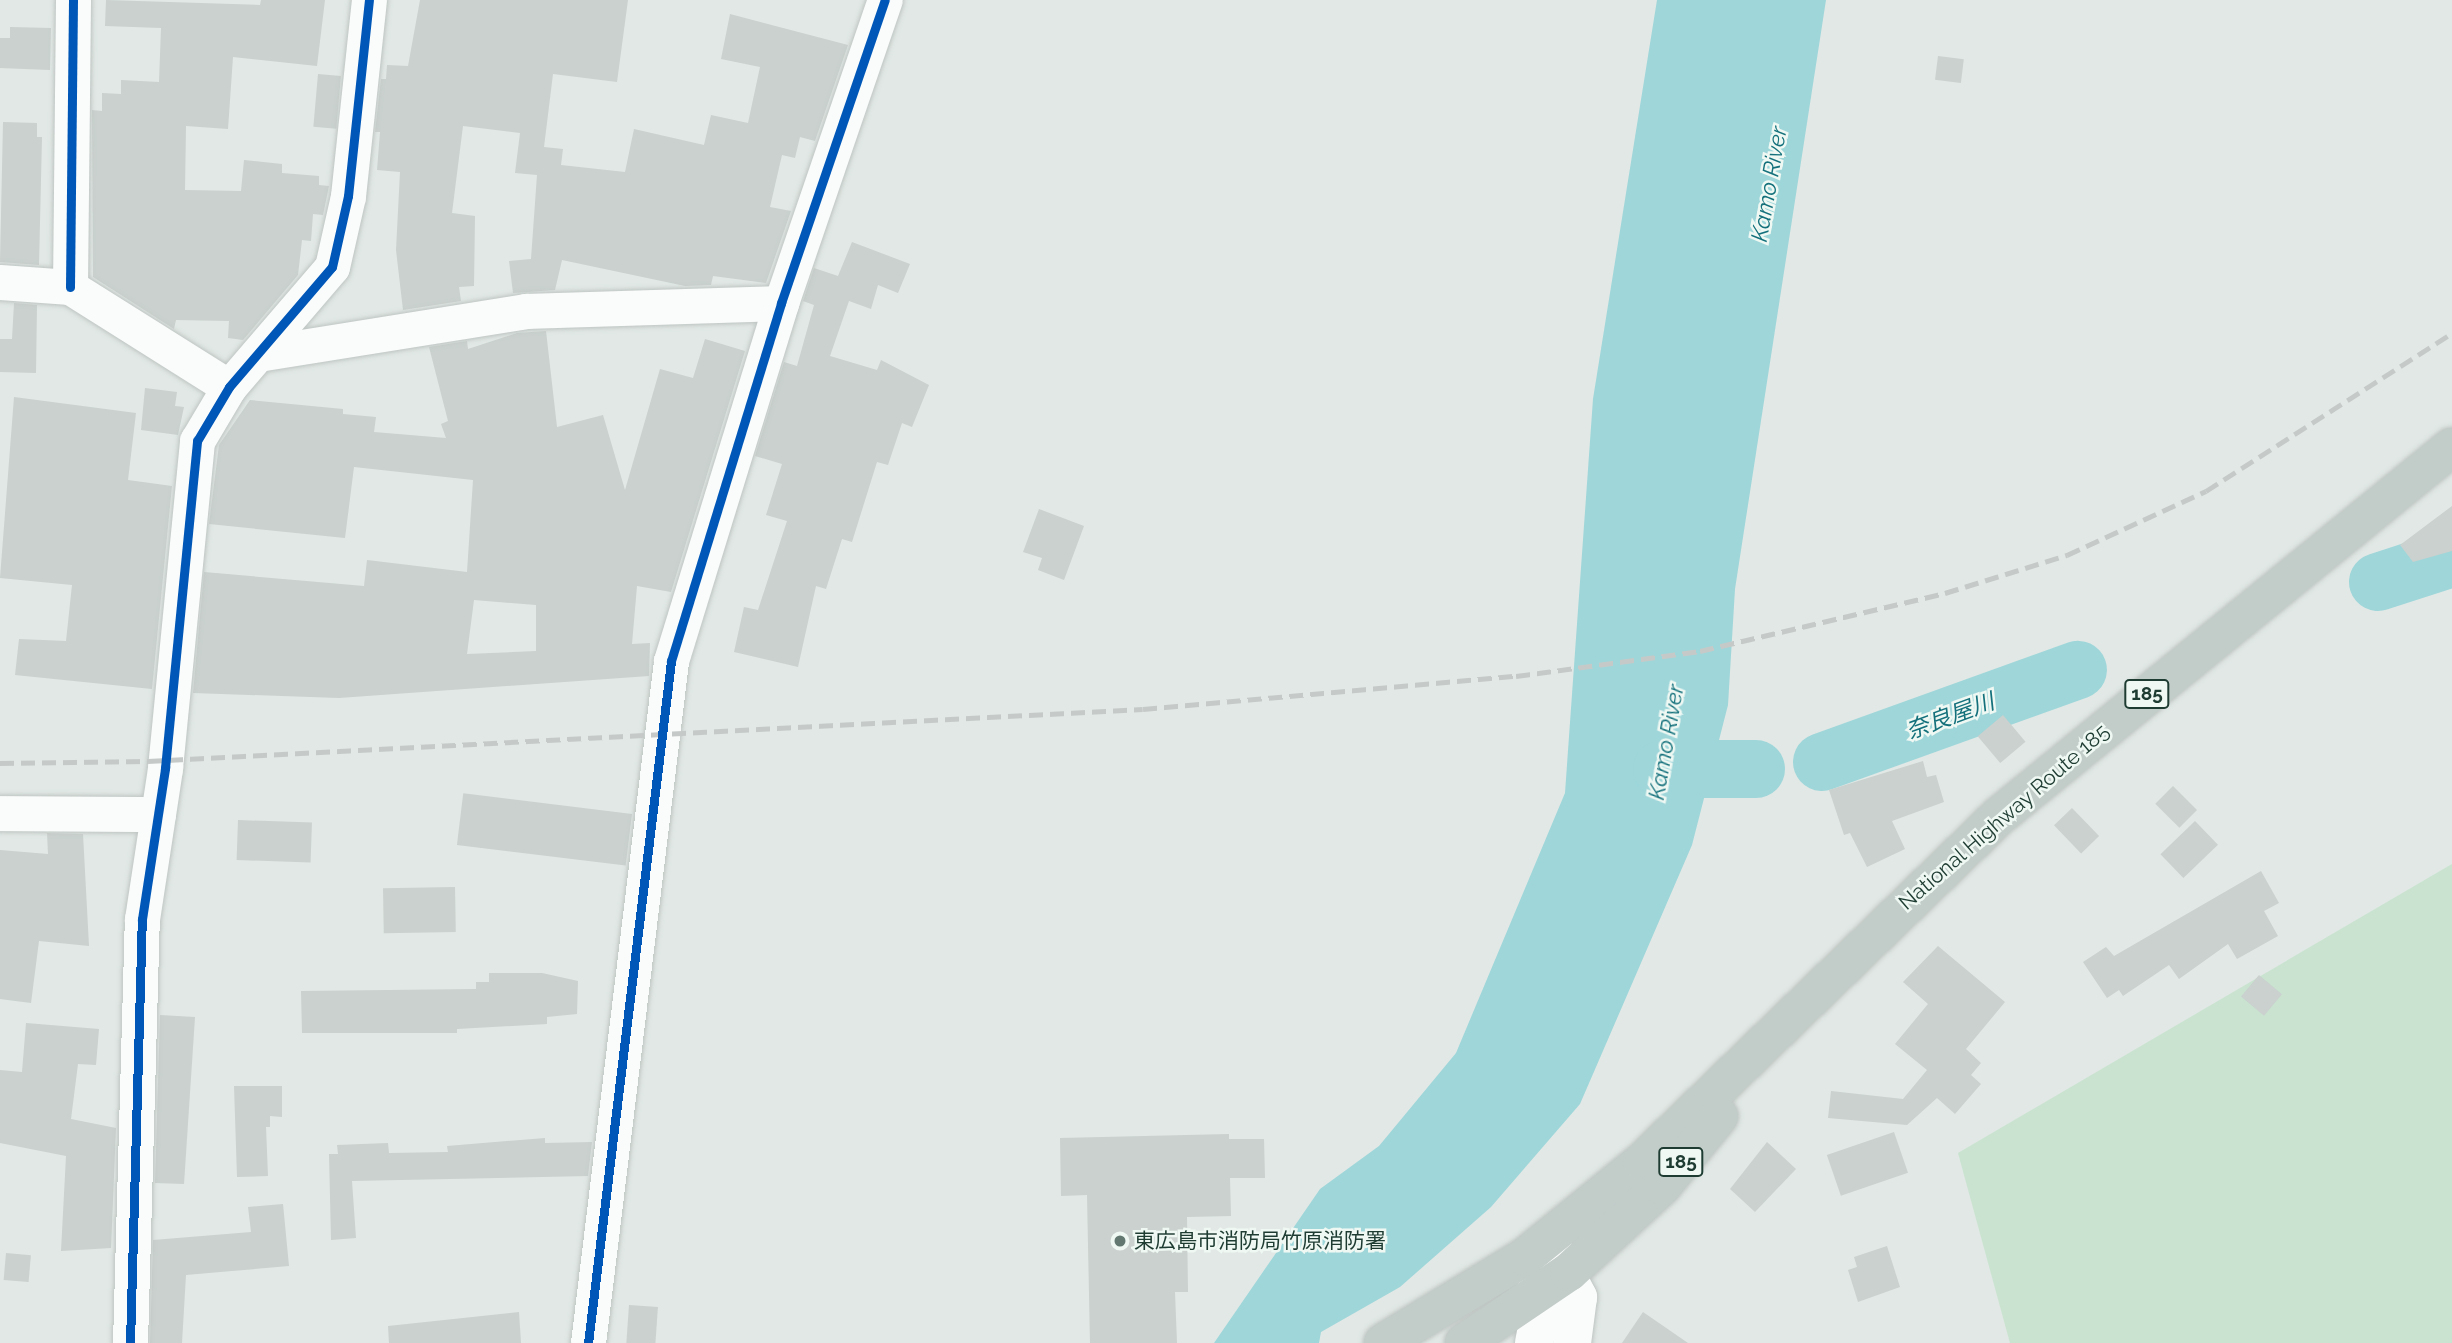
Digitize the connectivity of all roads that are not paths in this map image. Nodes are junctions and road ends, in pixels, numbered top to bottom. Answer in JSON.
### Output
{"nodes":[{"id":1,"x":74,"y":0,"type":"edge"},
{"id":2,"x":369,"y":0,"type":"edge"},
{"id":3,"x":885,"y":0,"type":"edge"},
{"id":4,"x":0,"y":282,"type":"edge"},
{"id":5,"x":71,"y":287,"type":"junction"},
{"id":6,"x":781,"y":303,"type":"junction"},
{"id":7,"x":258,"y":354,"type":"junction"},
{"id":8,"x":229,"y":387,"type":"junction"},
{"id":9,"x":2452,"y":447,"type":"edge"},
{"id":10,"x":0,"y":813,"type":"edge"},
{"id":11,"x":158,"y":814,"type":"junction"},
{"id":12,"x":1853,"y":952,"type":"junction"},
{"id":13,"x":1527,"y":1256,"type":"junction"},
{"id":14,"x":1556,"y":1281,"type":"junction"},
{"id":15,"x":1581,"y":1339,"type":"edge"},
{"id":16,"x":1469,"y":1340,"type":"edge"},
{"id":17,"x":130,"y":1343,"type":"edge"},
{"id":18,"x":588,"y":1343,"type":"edge"},
{"id":19,"x":1383,"y":1343,"type":"edge"},
{"id":20,"x":1534,"y":1343,"type":"edge"}],
"edges":[{"from":1,"to":5,"type":"street"},
{"from":2,"to":7,"type":"street"},
{"from":3,"to":6,"type":"street"},
{"from":4,"to":5,"type":"street"},
{"from":5,"to":8,"type":"street"},
{"from":6,"to":7,"type":"street"},
{"from":6,"to":18,"type":"street"},
{"from":7,"to":8,"type":"street"},
{"from":8,"to":11,"type":"street"},
{"from":9,"to":12,"type":"highway","name":"National Highway Route 185","number":"185"},
{"from":10,"to":11,"type":"street"},
{"from":11,"to":17,"type":"street"},
{"from":12,"to":13,"type":"highway","name":"National Highway Route 185","number":"185"},
{"from":12,"to":14,"type":"highway","name":"National Highway Route 185","number":"185"},
{"from":13,"to":14,"type":"street"},
{"from":13,"to":19,"type":"highway","name":"National Highway Route 185","number":"185"},
{"from":14,"to":15,"type":"street"},
{"from":14,"to":16,"type":"highway","name":"National Highway Route 185","number":"185"},
{"from":14,"to":20,"type":"street"}]}
